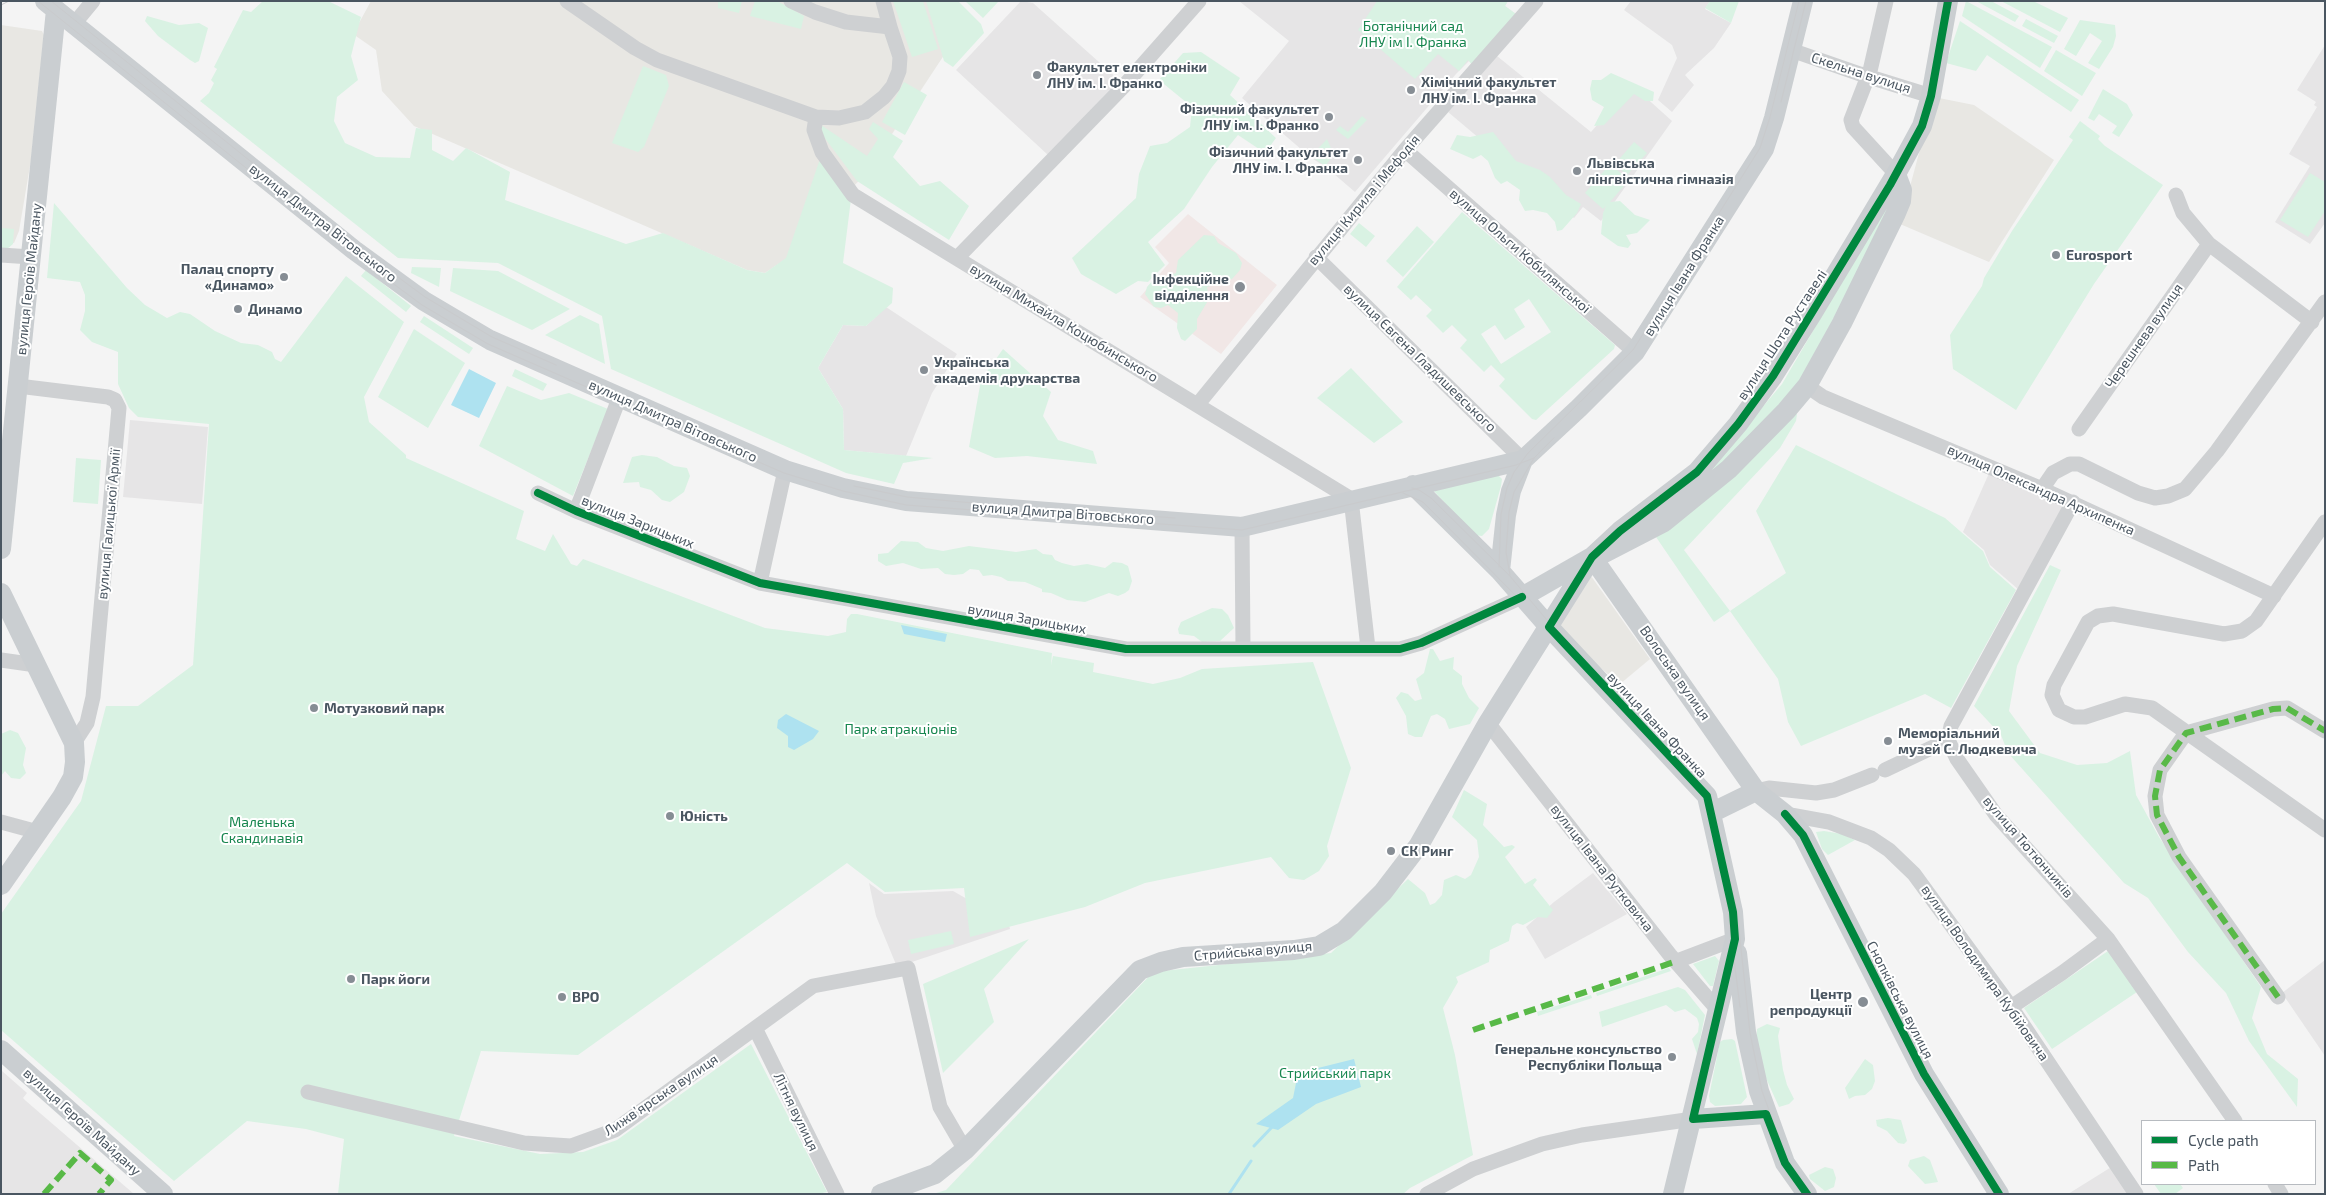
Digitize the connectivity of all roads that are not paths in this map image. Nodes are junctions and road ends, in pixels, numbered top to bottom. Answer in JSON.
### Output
{"nodes":[{"id":1,"x":93,"y":1,"type":"edge"},
{"id":2,"x":567,"y":1,"type":"edge"},
{"id":3,"x":791,"y":1,"type":"edge"},
{"id":4,"x":883,"y":1,"type":"edge"},
{"id":5,"x":1199,"y":1,"type":"edge"},
{"id":6,"x":1536,"y":1,"type":"edge"},
{"id":7,"x":1803,"y":1,"type":"edge"},
{"id":8,"x":1886,"y":1,"type":"edge"},
{"id":9,"x":1948,"y":1,"type":"edge"},
{"id":10,"x":50,"y":6,"type":"edge"},
{"id":11,"x":74,"y":24,"type":"junction"},
{"id":12,"x":890,"y":27,"type":"junction"},
{"id":13,"x":1790,"y":54,"type":"junction"},
{"id":14,"x":1868,"y":77,"type":"junction"},
{"id":15,"x":1930,"y":96,"type":"junction"},
{"id":16,"x":816,"y":117,"type":"junction"},
{"id":17,"x":1405,"y":150,"type":"junction"},
{"id":18,"x":1896,"y":174,"type":"junction"},
{"id":19,"x":2176,"y":195,"type":"dead end"},
{"id":20,"x":2209,"y":244,"type":"junction"},
{"id":21,"x":1,"y":255,"type":"edge"},
{"id":22,"x":1316,"y":257,"type":"junction"},
{"id":23,"x":31,"y":258,"type":"junction"},
{"id":24,"x":957,"y":258,"type":"junction"},
{"id":25,"x":2325,"y":302,"type":"edge"},
{"id":26,"x":2312,"y":322,"type":"junction"},
{"id":27,"x":1636,"y":352,"type":"junction"},
{"id":28,"x":18,"y":386,"type":"junction"},
{"id":29,"x":1807,"y":386,"type":"junction"},
{"id":30,"x":620,"y":396,"type":"junction"},
{"id":31,"x":1198,"y":404,"type":"junction"},
{"id":32,"x":2078,"y":429,"type":"dead end"},
{"id":33,"x":1523,"y":460,"type":"junction"},
{"id":34,"x":785,"y":470,"type":"junction"},
{"id":35,"x":1413,"y":485,"type":"junction"},
{"id":36,"x":2042,"y":488,"type":"junction"},
{"id":37,"x":538,"y":493,"type":"dead end"},
{"id":38,"x":1351,"y":499,"type":"junction"},
{"id":39,"x":2074,"y":502,"type":"junction"},
{"id":40,"x":576,"y":510,"type":"junction"},
{"id":41,"x":2325,"y":522,"type":"edge"},
{"id":42,"x":1242,"y":527,"type":"junction"},
{"id":43,"x":1,"y":549,"type":"edge"},
{"id":44,"x":1592,"y":557,"type":"junction"},
{"id":45,"x":1500,"y":571,"type":"junction"},
{"id":46,"x":760,"y":583,"type":"junction"},
{"id":47,"x":1,"y":593,"type":"edge"},
{"id":48,"x":2274,"y":596,"type":"junction"},
{"id":49,"x":1522,"y":597,"type":"junction"},
{"id":50,"x":1549,"y":627,"type":"junction"},
{"id":51,"x":1368,"y":648,"type":"junction"},
{"id":52,"x":1243,"y":649,"type":"junction"},
{"id":53,"x":1,"y":660,"type":"edge"},
{"id":54,"x":36,"y":665,"type":"junction"},
{"id":55,"x":1488,"y":723,"type":"junction"},
{"id":56,"x":2325,"y":731,"type":"edge"},
{"id":57,"x":2186,"y":733,"type":"junction"},
{"id":58,"x":1948,"y":740,"type":"junction"},
{"id":59,"x":74,"y":743,"type":"junction"},
{"id":60,"x":1756,"y":790,"type":"junction"},
{"id":61,"x":1711,"y":813,"type":"junction"},
{"id":62,"x":1785,"y":814,"type":"junction"},
{"id":63,"x":1,"y":822,"type":"edge"},
{"id":64,"x":2325,"y":830,"type":"edge"},
{"id":65,"x":38,"y":832,"type":"junction"},
{"id":66,"x":1,"y":885,"type":"edge"},
{"id":67,"x":1735,"y":939,"type":"junction"},
{"id":68,"x":2108,"y":939,"type":"junction"},
{"id":69,"x":1677,"y":961,"type":"junction"},
{"id":70,"x":2278,"y":997,"type":"dead end"},
{"id":71,"x":2011,"y":1007,"type":"junction"},
{"id":72,"x":1716,"y":1020,"type":"junction"},
{"id":73,"x":756,"y":1030,"type":"junction"},
{"id":74,"x":1746,"y":1032,"type":"junction"},
{"id":75,"x":1,"y":1050,"type":"edge"},
{"id":76,"x":308,"y":1092,"type":"dead end"},
{"id":77,"x":1766,"y":1114,"type":"junction"},
{"id":78,"x":1693,"y":1119,"type":"junction"},
{"id":79,"x":2234,"y":1120,"type":"edge"},
{"id":80,"x":965,"y":1150,"type":"junction"},
{"id":81,"x":163,"y":1194,"type":"edge"},
{"id":82,"x":837,"y":1194,"type":"edge"},
{"id":83,"x":880,"y":1194,"type":"edge"},
{"id":84,"x":1427,"y":1194,"type":"edge"},
{"id":85,"x":1673,"y":1194,"type":"edge"},
{"id":86,"x":1807,"y":1194,"type":"edge"},
{"id":87,"x":1999,"y":1194,"type":"edge"},
{"id":88,"x":2136,"y":1194,"type":"edge"}],
"edges":[{"from":1,"to":11,"type":"street"},
{"from":2,"to":16,"type":"street"},
{"from":3,"to":12,"type":"street"},
{"from":4,"to":12,"type":"street"},
{"from":5,"to":24,"type":"street"},
{"from":6,"to":17,"type":"street","name":"вулиця Кирила і Мефодія"},
{"from":7,"to":13,"type":"main road","name":"вулиця Івана Франка"},
{"from":8,"to":14,"type":"street"},
{"from":9,"to":15,"type":"main road","name":"вулиця Шота Руставелі"},
{"from":10,"to":11,"type":"main road","name":"вулиця Дмитра Вітовського"},
{"from":10,"to":23,"type":"main road","name":"вулиця Героїв Майдану"},
{"from":11,"to":30,"type":"main road","name":"вулиця Дмитра Вітовського"},
{"from":12,"to":16,"type":"street"},
{"from":13,"to":14,"type":"street","name":"Скельна вулиця"},
{"from":13,"to":27,"type":"main road","name":"вулиця Івана Франка"},
{"from":14,"to":15,"type":"street","name":"Скельна вулиця"},
{"from":14,"to":18,"type":"street"},
{"from":15,"to":18,"type":"main road","name":"вулиця Шота Руставелі"},
{"from":16,"to":24,"type":"street","name":"вулиця Михайла Коцюбинського"},
{"from":17,"to":22,"type":"street","name":"вулиця Кирила і Мефодія"},
{"from":17,"to":27,"type":"street","name":"вулиця Ольги Кобилянської"},
{"from":18,"to":29,"type":"main road"},
{"from":18,"to":44,"type":"main road","name":"вулиця Шота Руставелі"},
{"from":19,"to":20,"type":"street"},
{"from":20,"to":26,"type":"street"},
{"from":20,"to":32,"type":"street","name":"Черешнева вулиця"},
{"from":21,"to":23,"type":"street"},
{"from":22,"to":31,"type":"street","name":"вулиця Кирила і Мефодія"},
{"from":22,"to":33,"type":"street","name":"вулиця Євгена Гладишевського"},
{"from":23,"to":28,"type":"main road","name":"вулиця Героїв Майдану"},
{"from":24,"to":31,"type":"street","name":"вулиця Михайла Коцюбинського"},
{"from":25,"to":26,"type":"street"},
{"from":26,"to":36,"type":"street"},
{"from":27,"to":33,"type":"main road","name":"вулиця Івана Франка"},
{"from":28,"to":43,"type":"main road","name":"вулиця Героїв Майдану"},
{"from":28,"to":59,"type":"street","name":"вулиця Галицької Армії"},
{"from":29,"to":36,"type":"street","name":"вулиця Олександра Архипенка"},
{"from":29,"to":44,"type":"main road"},
{"from":30,"to":34,"type":"main road","name":"вулиця Дмитра Вітовського"},
{"from":30,"to":40,"type":"street"},
{"from":31,"to":38,"type":"street","name":"вулиця Михайла Коцюбинського"},
{"from":33,"to":35,"type":"main road","name":"вулиця Дмитра Вітовського"},
{"from":33,"to":45,"type":"main road"},
{"from":34,"to":42,"type":"main road","name":"вулиця Дмитра Вітовського"},
{"from":34,"to":46,"type":"street"},
{"from":35,"to":38,"type":"main road","name":"вулиця Дмитра Вітовського"},
{"from":35,"to":45,"type":"main road","name":"вулиця Івана Франка"},
{"from":36,"to":39,"type":"street","name":"вулиця Олександра Архипенка"},
{"from":37,"to":40,"type":"street","name":"вулиця Зарицьких"},
{"from":38,"to":42,"type":"main road","name":"вулиця Дмитра Вітовського"},
{"from":38,"to":51,"type":"street"},
{"from":39,"to":48,"type":"street","name":"вулиця Олександра Архипенка"},
{"from":39,"to":58,"type":"street"},
{"from":40,"to":46,"type":"street","name":"вулиця Зарицьких"},
{"from":41,"to":48,"type":"street"},
{"from":42,"to":52,"type":"street"},
{"from":44,"to":49,"type":"main road"},
{"from":44,"to":50,"type":"main road","name":"вулиця Шота Руставелі"},
{"from":44,"to":60,"type":"main road","name":"Волоська вулиця"},
{"from":45,"to":49,"type":"main road","name":"вулиця Івана Франка"},
{"from":46,"to":52,"type":"street","name":"вулиця Зарицьких"},
{"from":47,"to":54,"type":"main road"},
{"from":48,"to":57,"type":"street"},
{"from":49,"to":50,"type":"main road","name":"вулиця Івана Франка"},
{"from":49,"to":51,"type":"street","name":"вулиця Зарицьких"},
{"from":50,"to":55,"type":"main road","name":"Стрийська вулиця"},
{"from":50,"to":61,"type":"main road","name":"вулиця Івана Франка"},
{"from":51,"to":52,"type":"street","name":"вулиця Зарицьких"},
{"from":53,"to":54,"type":"street"},
{"from":54,"to":59,"type":"main road"},
{"from":55,"to":69,"type":"street","name":"вулиця Івана Рутковича"},
{"from":55,"to":80,"type":"main road","name":"Стрийська вулиця"},
{"from":56,"to":57,"type":"street"},
{"from":57,"to":64,"type":"street"},
{"from":57,"to":70,"type":"street"},
{"from":58,"to":60,"type":"street"},
{"from":58,"to":68,"type":"street","name":"вулиця Тютюнників"},
{"from":59,"to":65,"type":"main road"},
{"from":60,"to":61,"type":"main road"},
{"from":60,"to":62,"type":"main road","name":"Снопківська вулиця"},
{"from":61,"to":67,"type":"main road","name":"вулиця Івана Франка"},
{"from":62,"to":71,"type":"street","name":"вулиця Володимира Кубійовича"},
{"from":62,"to":87,"type":"main road","name":"Снопківська вулиця"},
{"from":63,"to":65,"type":"street"},
{"from":65,"to":66,"type":"main road"},
{"from":67,"to":69,"type":"street"},
{"from":67,"to":72,"type":"main road","name":"вулиця Івана Франка"},
{"from":67,"to":74,"type":"main road"},
{"from":68,"to":71,"type":"street"},
{"from":68,"to":79,"type":"street","name":"вулиця Тютюнників"},
{"from":69,"to":72,"type":"street","name":"вулиця Івана Рутковича"},
{"from":71,"to":88,"type":"street","name":"вулиця Володимира Кубійовича"},
{"from":72,"to":74,"type":"main road"},
{"from":72,"to":78,"type":"main road","name":"вулиця Івана Франка"},
{"from":73,"to":76,"type":"street","name":"Лижвʼярська вулиця"},
{"from":73,"to":80,"type":"street","name":"Лижвʼярська вулиця"},
{"from":73,"to":82,"type":"street","name":"Літня вулиця"},
{"from":74,"to":77,"type":"main road"},
{"from":75,"to":81,"type":"main road","name":"вулиця Героїв Майдану"},
{"from":77,"to":78,"type":"main road"},
{"from":77,"to":86,"type":"main road"},
{"from":78,"to":84,"type":"street"},
{"from":78,"to":85,"type":"main road","name":"вулиця Івана Франка"},
{"from":80,"to":83,"type":"main road","name":"Стрийська вулиця"}]}
